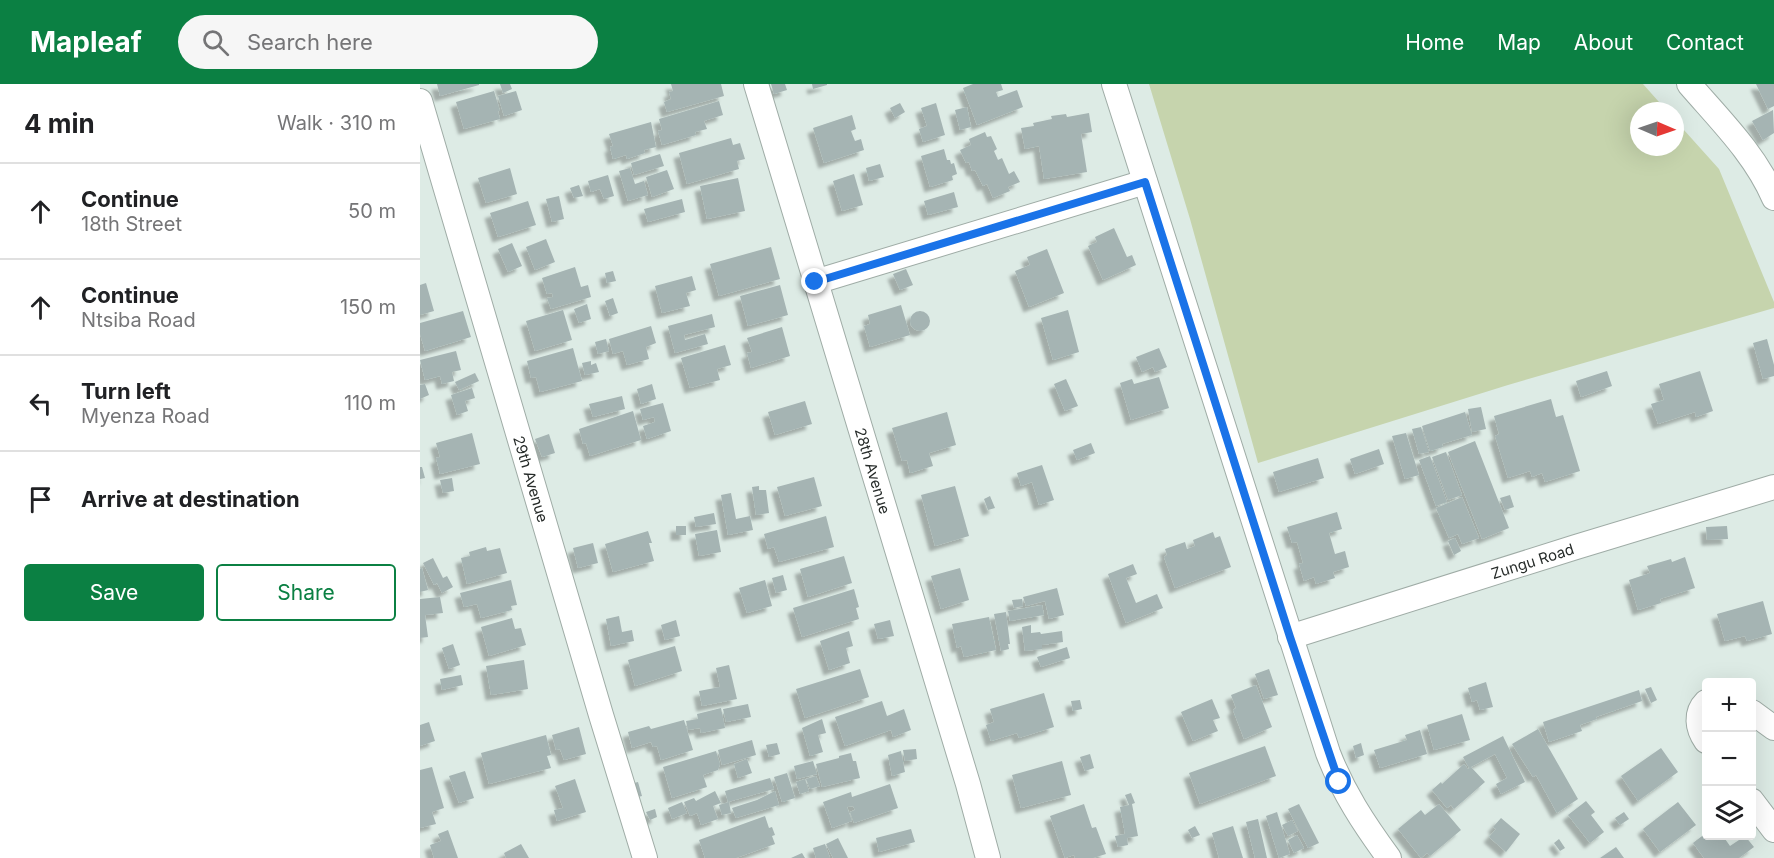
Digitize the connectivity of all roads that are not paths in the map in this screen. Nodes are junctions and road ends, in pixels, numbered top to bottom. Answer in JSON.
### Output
{"nodes":[{"id":1,"x":756,"y":84,"type":"edge"},
{"id":2,"x":1114,"y":84,"type":"edge"},
{"id":3,"x":1689,"y":84,"type":"edge"},
{"id":4,"x":420,"y":101,"type":"edge"},
{"id":5,"x":1145,"y":182,"type":"junction"},
{"id":6,"x":1774,"y":198,"type":"edge"},
{"id":7,"x":815,"y":282,"type":"junction"},
{"id":8,"x":1774,"y":487,"type":"edge"},
{"id":9,"x":1290,"y":637,"type":"junction"},
{"id":10,"x":1702,"y":707,"type":"edge"},
{"id":11,"x":1756,"y":715,"type":"edge"},
{"id":12,"x":1774,"y":728,"type":"edge"},
{"id":13,"x":1702,"y":733,"type":"edge"},
{"id":14,"x":1756,"y":806,"type":"edge"},
{"id":15,"x":1774,"y":830,"type":"edge"},
{"id":16,"x":645,"y":858,"type":"edge"},
{"id":17,"x":988,"y":858,"type":"edge"},
{"id":18,"x":1389,"y":858,"type":"edge"}],
"edges":[{"from":1,"to":7,"type":"street","name":"28th Avenue"},
{"from":2,"to":5,"type":"street"},
{"from":3,"to":6,"type":"street"},
{"from":4,"to":16,"type":"street","name":"29th Avenue"},
{"from":5,"to":7,"type":"street"},
{"from":5,"to":9,"type":"street"},
{"from":7,"to":17,"type":"street","name":"28th Avenue"},
{"from":8,"to":9,"type":"street","name":"Zungu Road"},
{"from":9,"to":18,"type":"street"},
{"from":10,"to":13,"type":"street"},
{"from":11,"to":12,"type":"street"},
{"from":14,"to":15,"type":"street"}]}
